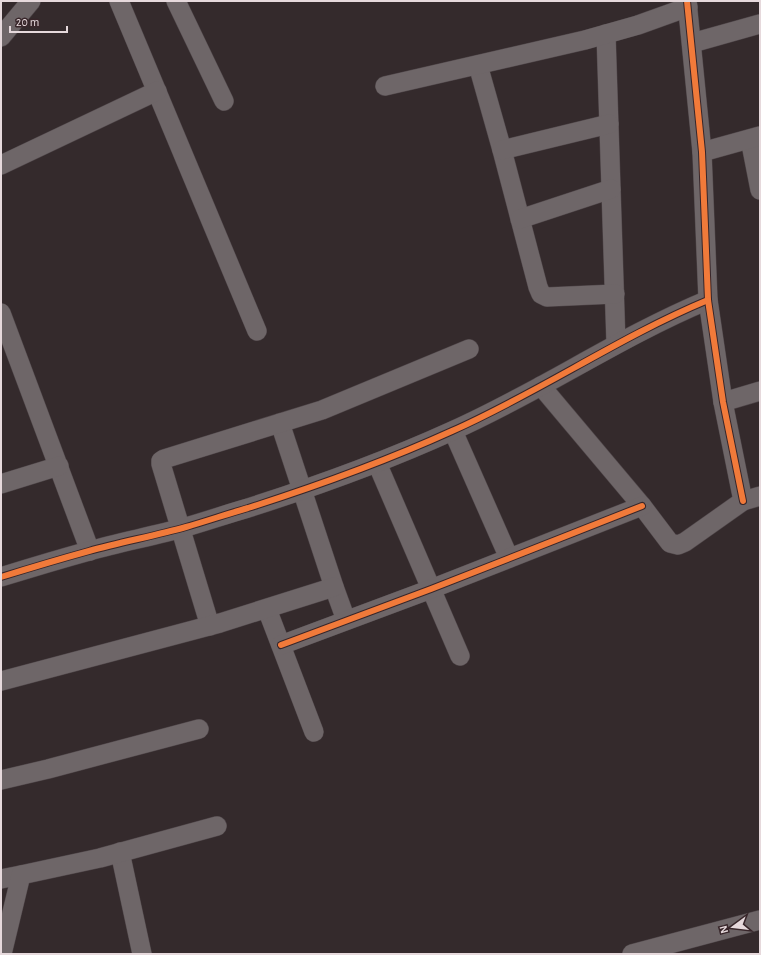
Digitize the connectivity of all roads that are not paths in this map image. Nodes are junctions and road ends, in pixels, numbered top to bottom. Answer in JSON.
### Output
{"nodes":[{"id":1,"x":31,"y":1,"type":"edge"},
{"id":2,"x":119,"y":1,"type":"edge"},
{"id":3,"x":176,"y":1,"type":"edge"},
{"id":4,"x":688,"y":4,"type":"edge"},
{"id":5,"x":760,"y":24,"type":"edge"},
{"id":6,"x":606,"y":34,"type":"junction"},
{"id":7,"x":1,"y":37,"type":"edge"},
{"id":8,"x":692,"y":43,"type":"junction"},
{"id":9,"x":478,"y":65,"type":"junction"},
{"id":10,"x":385,"y":86,"type":"dead end"},
{"id":11,"x":157,"y":91,"type":"junction"},
{"id":12,"x":224,"y":101,"type":"dead end"},
{"id":13,"x":609,"y":124,"type":"junction"},
{"id":14,"x":755,"y":138,"type":"edge"},
{"id":15,"x":502,"y":150,"type":"junction"},
{"id":16,"x":702,"y":152,"type":"junction"},
{"id":17,"x":1,"y":165,"type":"edge"},
{"id":18,"x":611,"y":189,"type":"junction"},
{"id":19,"x":760,"y":190,"type":"edge"},
{"id":20,"x":520,"y":219,"type":"junction"},
{"id":21,"x":615,"y":294,"type":"junction"},
{"id":22,"x":708,"y":300,"type":"junction"},
{"id":23,"x":1,"y":313,"type":"edge"},
{"id":24,"x":257,"y":331,"type":"dead end"},
{"id":25,"x":616,"y":344,"type":"junction"},
{"id":26,"x":469,"y":349,"type":"dead end"},
{"id":27,"x":541,"y":386,"type":"junction"},
{"id":28,"x":760,"y":391,"type":"edge"},
{"id":29,"x":724,"y":402,"type":"junction"},
{"id":30,"x":280,"y":423,"type":"junction"},
{"id":31,"x":453,"y":431,"type":"junction"},
{"id":32,"x":377,"y":463,"type":"junction"},
{"id":33,"x":58,"y":466,"type":"junction"},
{"id":34,"x":1,"y":484,"type":"edge"},
{"id":35,"x":302,"y":490,"type":"junction"},
{"id":36,"x":642,"y":506,"type":"junction"},
{"id":37,"x":739,"y":506,"type":"edge"},
{"id":38,"x":180,"y":528,"type":"junction"},
{"id":39,"x":90,"y":551,"type":"junction"},
{"id":40,"x":509,"y":558,"type":"junction"},
{"id":41,"x":1,"y":577,"type":"edge"},
{"id":42,"x":334,"y":587,"type":"junction"},
{"id":43,"x":431,"y":589,"type":"junction"},
{"id":44,"x":267,"y":609,"type":"junction"},
{"id":45,"x":346,"y":620,"type":"junction"},
{"id":46,"x":210,"y":626,"type":"junction"},
{"id":47,"x":281,"y":645,"type":"junction"},
{"id":48,"x":460,"y":656,"type":"dead end"},
{"id":49,"x":1,"y":681,"type":"edge"},
{"id":50,"x":199,"y":729,"type":"dead end"},
{"id":51,"x":314,"y":732,"type":"dead end"},
{"id":52,"x":1,"y":780,"type":"edge"},
{"id":53,"x":217,"y":826,"type":"dead end"},
{"id":54,"x":120,"y":852,"type":"junction"},
{"id":55,"x":21,"y":875,"type":"junction"},
{"id":56,"x":1,"y":879,"type":"edge"},
{"id":57,"x":760,"y":920,"type":"edge"},
{"id":58,"x":2,"y":954,"type":"edge"},
{"id":59,"x":142,"y":954,"type":"edge"},
{"id":60,"x":632,"y":954,"type":"edge"}],
"edges":[{"from":1,"to":7,"type":"street"},
{"from":2,"to":11,"type":"street"},
{"from":3,"to":12,"type":"street"},
{"from":4,"to":6,"type":"street"},
{"from":4,"to":8,"type":"street"},
{"from":5,"to":8,"type":"street"},
{"from":6,"to":9,"type":"street"},
{"from":6,"to":13,"type":"street"},
{"from":8,"to":16,"type":"street"},
{"from":9,"to":10,"type":"street"},
{"from":9,"to":15,"type":"street"},
{"from":11,"to":17,"type":"street"},
{"from":11,"to":24,"type":"street"},
{"from":13,"to":15,"type":"street"},
{"from":13,"to":18,"type":"street"},
{"from":14,"to":16,"type":"street"},
{"from":14,"to":19,"type":"street"},
{"from":15,"to":20,"type":"street"},
{"from":16,"to":22,"type":"street"},
{"from":18,"to":20,"type":"street"},
{"from":18,"to":21,"type":"street"},
{"from":20,"to":21,"type":"street"},
{"from":21,"to":25,"type":"street"},
{"from":22,"to":25,"type":"street"},
{"from":22,"to":29,"type":"street"},
{"from":23,"to":33,"type":"street"},
{"from":25,"to":27,"type":"street"},
{"from":26,"to":30,"type":"street"},
{"from":27,"to":31,"type":"street"},
{"from":27,"to":36,"type":"street"},
{"from":28,"to":29,"type":"street"},
{"from":29,"to":37,"type":"street"},
{"from":30,"to":35,"type":"street"},
{"from":30,"to":38,"type":"street"},
{"from":31,"to":32,"type":"street"},
{"from":31,"to":40,"type":"street"},
{"from":32,"to":35,"type":"street"},
{"from":32,"to":43,"type":"street"},
{"from":33,"to":34,"type":"street"},
{"from":33,"to":39,"type":"street"},
{"from":35,"to":38,"type":"street"},
{"from":35,"to":42,"type":"street"},
{"from":36,"to":37,"type":"street"},
{"from":36,"to":40,"type":"street"},
{"from":38,"to":39,"type":"street"},
{"from":38,"to":46,"type":"street"},
{"from":39,"to":41,"type":"street"},
{"from":40,"to":43,"type":"street"},
{"from":42,"to":44,"type":"street"},
{"from":42,"to":45,"type":"street"},
{"from":43,"to":45,"type":"street"},
{"from":43,"to":48,"type":"street"},
{"from":44,"to":46,"type":"street"},
{"from":44,"to":47,"type":"street"},
{"from":45,"to":47,"type":"street"},
{"from":46,"to":49,"type":"street"},
{"from":47,"to":51,"type":"street"},
{"from":50,"to":52,"type":"street"},
{"from":53,"to":54,"type":"street"},
{"from":54,"to":55,"type":"street"},
{"from":54,"to":59,"type":"street"},
{"from":55,"to":56,"type":"street"},
{"from":55,"to":58,"type":"street"},
{"from":57,"to":60,"type":"street"}]}
